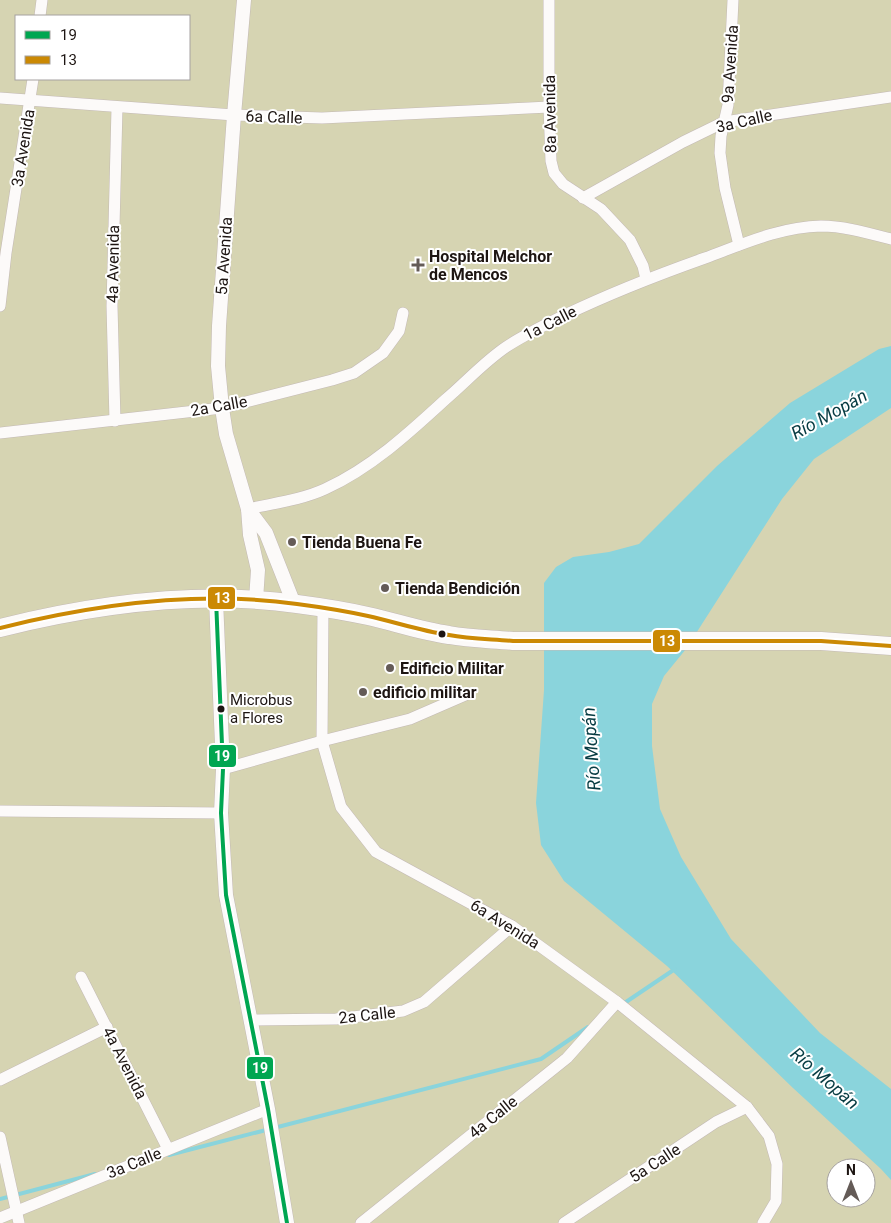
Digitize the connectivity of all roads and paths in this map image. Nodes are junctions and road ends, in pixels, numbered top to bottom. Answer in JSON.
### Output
{"nodes":[{"id":1,"x":42,"y":0,"type":"edge"},
{"id":2,"x":244,"y":0,"type":"edge"},
{"id":3,"x":549,"y":0,"type":"edge"},
{"id":4,"x":734,"y":0,"type":"edge"},
{"id":5,"x":40,"y":15,"type":"edge"},
{"id":6,"x":33,"y":80,"type":"edge"},
{"id":7,"x":0,"y":98,"type":"edge"},
{"id":8,"x":891,"y":98,"type":"edge"},
{"id":9,"x":31,"y":100,"type":"junction"},
{"id":10,"x":549,"y":107,"type":"junction"},
{"id":11,"x":117,"y":108,"type":"junction"},
{"id":12,"x":234,"y":115,"type":"junction"},
{"id":13,"x":724,"y":122,"type":"junction"},
{"id":14,"x":583,"y":198,"type":"junction"},
{"id":15,"x":891,"y":239,"type":"edge"},
{"id":16,"x":739,"y":245,"type":"junction"},
{"id":17,"x":646,"y":279,"type":"junction"},
{"id":18,"x":0,"y":306,"type":"edge"},
{"id":19,"x":403,"y":313,"type":"dead end"},
{"id":20,"x":222,"y":408,"type":"junction"},
{"id":21,"x":114,"y":421,"type":"junction"},
{"id":22,"x":0,"y":433,"type":"edge"},
{"id":23,"x":248,"y":508,"type":"junction"},
{"id":24,"x":216,"y":599,"type":"junction"},
{"id":25,"x":256,"y":600,"type":"junction"},
{"id":26,"x":294,"y":604,"type":"junction"},
{"id":27,"x":323,"y":608,"type":"junction"},
{"id":28,"x":0,"y":625,"type":"edge"},
{"id":29,"x":891,"y":646,"type":"edge"},
{"id":30,"x":470,"y":693,"type":"dead end"},
{"id":31,"x":322,"y":741,"type":"junction"},
{"id":32,"x":223,"y":769,"type":"junction"},
{"id":33,"x":0,"y":811,"type":"edge"},
{"id":34,"x":221,"y":813,"type":"junction"},
{"id":35,"x":512,"y":926,"type":"junction"},
{"id":36,"x":81,"y":977,"type":"dead end"},
{"id":37,"x":617,"y":1002,"type":"junction"},
{"id":38,"x":250,"y":1020,"type":"junction"},
{"id":39,"x":107,"y":1027,"type":"junction"},
{"id":40,"x":0,"y":1080,"type":"edge"},
{"id":41,"x":747,"y":1106,"type":"junction"},
{"id":42,"x":268,"y":1109,"type":"junction"},
{"id":43,"x":0,"y":1137,"type":"edge"},
{"id":44,"x":168,"y":1150,"type":"junction"},
{"id":45,"x":17,"y":1211,"type":"junction"},
{"id":46,"x":0,"y":1218,"type":"edge"},
{"id":47,"x":569,"y":1222,"type":"edge"},
{"id":48,"x":19,"y":1223,"type":"edge"},
{"id":49,"x":286,"y":1223,"type":"edge"},
{"id":50,"x":361,"y":1223,"type":"edge"},
{"id":51,"x":763,"y":1223,"type":"edge"}],
"edges":[{"from":1,"to":5,"type":"street"},
{"from":2,"to":12,"type":"street","name":"5a Avenida"},
{"from":3,"to":10,"type":"street","name":"8a Avenida"},
{"from":4,"to":13,"type":"street","name":"9a Avenida"},
{"from":6,"to":9,"type":"street","name":"3a Avenida"},
{"from":7,"to":9,"type":"street","name":"6a Calle"},
{"from":8,"to":13,"type":"street","name":"3a Calle"},
{"from":9,"to":11,"type":"street","name":"6a Calle"},
{"from":9,"to":18,"type":"street","name":"3a Avenida"},
{"from":10,"to":12,"type":"street","name":"6a Calle"},
{"from":10,"to":14,"type":"street","name":"8a Avenida"},
{"from":11,"to":12,"type":"street","name":"6a Calle"},
{"from":11,"to":21,"type":"street","name":"4a Avenida"},
{"from":12,"to":20,"type":"street","name":"5a Avenida"},
{"from":13,"to":14,"type":"street","name":"3a Calle"},
{"from":13,"to":16,"type":"street","name":"9a Avenida"},
{"from":14,"to":17,"type":"street","name":"8a Avenida"},
{"from":15,"to":16,"type":"street","name":"1a Calle"},
{"from":16,"to":17,"type":"street","name":"1a Calle"},
{"from":17,"to":23,"type":"street","name":"1a Calle"},
{"from":19,"to":20,"type":"street","name":"2a Calle"},
{"from":20,"to":21,"type":"street","name":"2a Calle"},
{"from":20,"to":23,"type":"street","name":"5a Avenida"},
{"from":21,"to":22,"type":"street","name":"2a Calle"},
{"from":23,"to":25,"type":"street","name":"5a Avenida"},
{"from":23,"to":26,"type":"street","name":"5a Avenida"},
{"from":24,"to":25,"type":"highway"},
{"from":24,"to":28,"type":"highway"},
{"from":24,"to":32,"type":"street"},
{"from":25,"to":26,"type":"highway"},
{"from":26,"to":27,"type":"highway"},
{"from":27,"to":29,"type":"highway"},
{"from":27,"to":31,"type":"street","name":"6a Avenida"},
{"from":30,"to":31,"type":"street"},
{"from":31,"to":32,"type":"street"},
{"from":31,"to":35,"type":"street","name":"6a Avenida"},
{"from":32,"to":34,"type":"street"},
{"from":33,"to":34,"type":"street"},
{"from":34,"to":38,"type":"street"},
{"from":35,"to":37,"type":"street","name":"6a Avenida"},
{"from":35,"to":38,"type":"street","name":"2a Calle"},
{"from":36,"to":39,"type":"street","name":"4a Avenida"},
{"from":37,"to":41,"type":"street","name":"6a Avenida"},
{"from":37,"to":50,"type":"street","name":"4a Calle"},
{"from":38,"to":42,"type":"street"},
{"from":39,"to":40,"type":"street"},
{"from":39,"to":44,"type":"street","name":"4a Avenida"},
{"from":41,"to":47,"type":"street","name":"5a Calle"},
{"from":41,"to":51,"type":"street","name":"6a Avenida"},
{"from":42,"to":44,"type":"street","name":"3a Calle"},
{"from":42,"to":49,"type":"street"},
{"from":43,"to":45,"type":"street"},
{"from":44,"to":45,"type":"street","name":"3a Calle"},
{"from":45,"to":46,"type":"street","name":"3a Calle"},
{"from":45,"to":48,"type":"street"}]}
